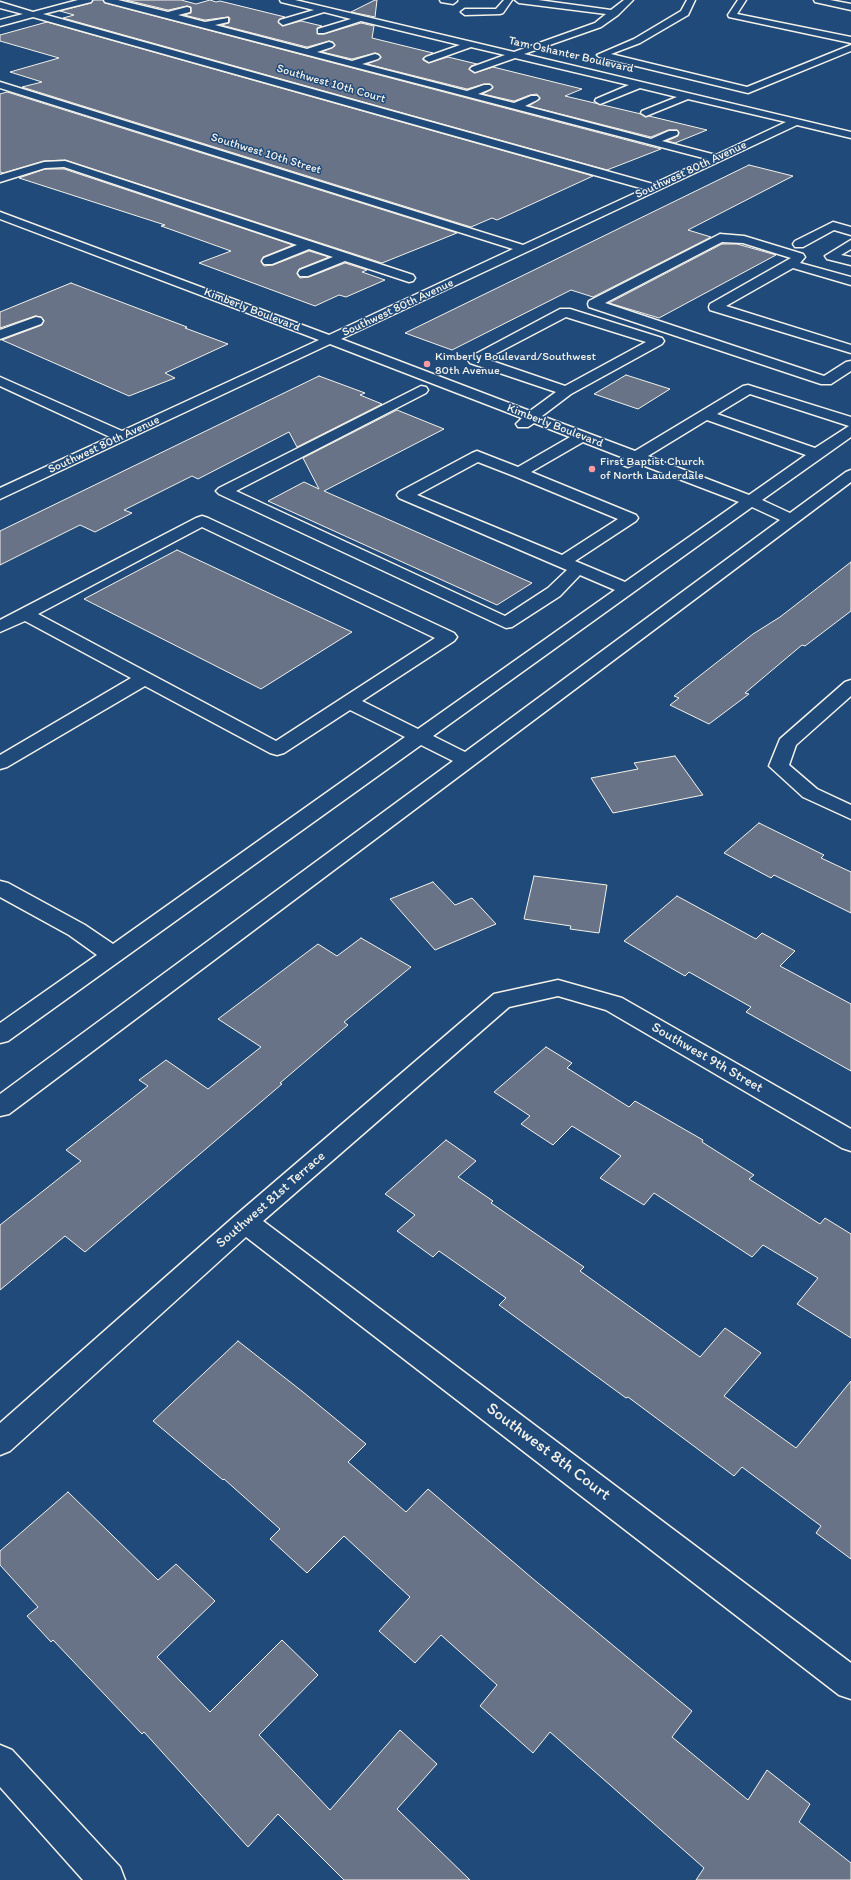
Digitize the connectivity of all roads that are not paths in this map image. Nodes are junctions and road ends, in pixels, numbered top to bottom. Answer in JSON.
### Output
{"nodes":[{"id":1,"x":88,"y":0,"type":"edge"},
{"id":2,"x":108,"y":0,"type":"edge"},
{"id":3,"x":284,"y":0,"type":"edge"},
{"id":4,"x":444,"y":0,"type":"edge"},
{"id":5,"x":508,"y":0,"type":"edge"},
{"id":6,"x":519,"y":0,"type":"edge"},
{"id":7,"x":629,"y":0,"type":"edge"},
{"id":8,"x":691,"y":0,"type":"edge"},
{"id":9,"x":742,"y":0,"type":"edge"},
{"id":10,"x":818,"y":0,"type":"edge"},
{"id":11,"x":453,"y":1,"type":"dead end"},
{"id":12,"x":0,"y":5,"type":"edge"},
{"id":13,"x":851,"y":7,"type":"edge"},
{"id":14,"x":323,"y":9,"type":"junction"},
{"id":15,"x":187,"y":10,"type":"dead end"},
{"id":16,"x":465,"y":12,"type":"dead end"},
{"id":17,"x":615,"y":13,"type":"junction"},
{"id":18,"x":35,"y":14,"type":"junction"},
{"id":19,"x":168,"y":16,"type":"junction"},
{"id":20,"x":362,"y":18,"type":"junction"},
{"id":21,"x":225,"y":20,"type":"dead end"},
{"id":22,"x":283,"y":22,"type":"dead end"},
{"id":23,"x":0,"y":23,"type":"edge"},
{"id":24,"x":205,"y":25,"type":"junction"},
{"id":25,"x":321,"y":31,"type":"dead end"},
{"id":26,"x":851,"y":40,"type":"edge"},
{"id":27,"x":471,"y":44,"type":"junction"},
{"id":28,"x":329,"y":45,"type":"dead end"},
{"id":29,"x":851,"y":48,"type":"edge"},
{"id":30,"x":307,"y":52,"type":"junction"},
{"id":31,"x":516,"y":55,"type":"junction"},
{"id":32,"x":375,"y":57,"type":"dead end"},
{"id":33,"x":429,"y":59,"type":"dead end"},
{"id":34,"x":352,"y":64,"type":"junction"},
{"id":35,"x":475,"y":69,"type":"dead end"},
{"id":36,"x":640,"y":84,"type":"junction"},
{"id":37,"x":0,"y":85,"type":"edge"},
{"id":38,"x":487,"y":87,"type":"dead end"},
{"id":39,"x":468,"y":94,"type":"junction"},
{"id":40,"x":687,"y":96,"type":"junction"},
{"id":41,"x":534,"y":98,"type":"dead end"},
{"id":42,"x":600,"y":101,"type":"dead end"},
{"id":43,"x":515,"y":106,"type":"junction"},
{"id":44,"x":646,"y":113,"type":"dead end"},
{"id":45,"x":795,"y":122,"type":"junction"},
{"id":46,"x":673,"y":133,"type":"dead end"},
{"id":47,"x":851,"y":135,"type":"edge"},
{"id":48,"x":652,"y":142,"type":"junction"},
{"id":49,"x":716,"y":158,"type":"junction"},
{"id":50,"x":0,"y":179,"type":"edge"},
{"id":51,"x":654,"y":188,"type":"junction"},
{"id":52,"x":0,"y":215,"type":"edge"},
{"id":53,"x":0,"y":229,"type":"edge"},
{"id":54,"x":851,"y":231,"type":"edge"},
{"id":55,"x":30,"y":241,"type":"dead end"},
{"id":56,"x":799,"y":244,"type":"dead end"},
{"id":57,"x":851,"y":244,"type":"edge"},
{"id":58,"x":307,"y":245,"type":"junction"},
{"id":59,"x":524,"y":248,"type":"junction"},
{"id":60,"x":343,"y":257,"type":"junction"},
{"id":61,"x":268,"y":261,"type":"dead end"},
{"id":62,"x":851,"y":261,"type":"edge"},
{"id":63,"x":792,"y":264,"type":"junction"},
{"id":64,"x":304,"y":274,"type":"dead end"},
{"id":65,"x":409,"y":278,"type":"dead end"},
{"id":66,"x":851,"y":281,"type":"edge"},
{"id":67,"x":36,"y":321,"type":"dead end"},
{"id":68,"x":0,"y":334,"type":"edge"},
{"id":69,"x":331,"y":340,"type":"junction"},
{"id":70,"x":297,"y":343,"type":"dead end"},
{"id":71,"x":312,"y":348,"type":"junction"},
{"id":72,"x":851,"y":349,"type":"edge"},
{"id":73,"x":327,"y":354,"type":"dead end"},
{"id":74,"x":851,"y":365,"type":"edge"},
{"id":75,"x":0,"y":381,"type":"edge"},
{"id":76,"x":421,"y":390,"type":"dead end"},
{"id":77,"x":566,"y":391,"type":"junction"},
{"id":78,"x":706,"y":415,"type":"junction"},
{"id":79,"x":532,"y":417,"type":"junction"},
{"id":80,"x":851,"y":422,"type":"edge"},
{"id":81,"x":851,"y":430,"type":"edge"},
{"id":82,"x":533,"y":432,"type":"dead end"},
{"id":83,"x":122,"y":437,"type":"junction"},
{"id":84,"x":570,"y":443,"type":"junction"},
{"id":85,"x":817,"y":454,"type":"junction"},
{"id":86,"x":636,"y":457,"type":"junction"},
{"id":87,"x":635,"y":472,"type":"dead end"},
{"id":88,"x":519,"y":473,"type":"junction"},
{"id":89,"x":851,"y":475,"type":"edge"},
{"id":90,"x":0,"y":494,"type":"edge"},
{"id":91,"x":737,"y":505,"type":"junction"},
{"id":92,"x":791,"y":519,"type":"junction"},
{"id":93,"x":563,"y":562,"type":"junction"},
{"id":94,"x":578,"y":568,"type":"junction"},
{"id":95,"x":627,"y":589,"type":"junction"},
{"id":96,"x":25,"y":614,"type":"junction"},
{"id":97,"x":0,"y":628,"type":"edge"},
{"id":98,"x":145,"y":678,"type":"junction"},
{"id":99,"x":851,"y":686,"type":"edge"},
{"id":100,"x":349,"y":702,"type":"junction"},
{"id":101,"x":419,"y":737,"type":"junction"},
{"id":102,"x":466,"y":760,"type":"junction"},
{"id":103,"x":0,"y":763,"type":"edge"},
{"id":104,"x":851,"y":813,"type":"edge"},
{"id":105,"x":0,"y":888,"type":"edge"},
{"id":106,"x":113,"y":955,"type":"junction"},
{"id":107,"x":558,"y":988,"type":"joint"},
{"id":108,"x":0,"y":1035,"type":"edge"},
{"id":109,"x":0,"y":1107,"type":"edge"},
{"id":110,"x":851,"y":1141,"type":"edge"},
{"id":111,"x":245,"y":1222,"type":"junction"},
{"id":112,"x":0,"y":1442,"type":"edge"},
{"id":113,"x":851,"y":1683,"type":"edge"},
{"id":114,"x":0,"y":1762,"type":"edge"},
{"id":115,"x":107,"y":1880,"type":"edge"}],
"edges":[{"from":1,"to":18,"type":"street"},
{"from":2,"to":19,"type":"street"},
{"from":3,"to":14,"type":"street","name":"Tam Oshanter Boulevard"},
{"from":4,"to":11,"type":"street"},
{"from":5,"to":16,"type":"street"},
{"from":6,"to":17,"type":"street"},
{"from":7,"to":17,"type":"street"},
{"from":8,"to":29,"type":"street"},
{"from":9,"to":26,"type":"street"},
{"from":10,"to":13,"type":"street"},
{"from":12,"to":18,"type":"street","name":"Southwest 10th Court"},
{"from":14,"to":20,"type":"street","name":"Tam Oshanter Boulevard"},
{"from":14,"to":22,"type":"street"},
{"from":15,"to":19,"type":"street"},
{"from":17,"to":31,"type":"street"},
{"from":18,"to":23,"type":"street"},
{"from":18,"to":51,"type":"street","name":"Southwest 10th Court"},
{"from":19,"to":24,"type":"street"},
{"from":20,"to":25,"type":"street"},
{"from":20,"to":27,"type":"street","name":"Tam Oshanter Boulevard"},
{"from":21,"to":24,"type":"street"},
{"from":24,"to":30,"type":"street"},
{"from":27,"to":31,"type":"street","name":"Tam Oshanter Boulevard"},
{"from":27,"to":33,"type":"street"},
{"from":28,"to":30,"type":"street"},
{"from":30,"to":34,"type":"street"},
{"from":31,"to":35,"type":"street"},
{"from":31,"to":36,"type":"street","name":"Tam Oshanter Boulevard"},
{"from":32,"to":34,"type":"street"},
{"from":34,"to":39,"type":"street"},
{"from":36,"to":40,"type":"street","name":"Tam Oshanter Boulevard"},
{"from":36,"to":42,"type":"street"},
{"from":37,"to":59,"type":"street","name":"Southwest 10th Street"},
{"from":38,"to":39,"type":"street"},
{"from":39,"to":43,"type":"street"},
{"from":40,"to":44,"type":"street"},
{"from":40,"to":45,"type":"street","name":"Tam Oshanter Boulevard"},
{"from":41,"to":43,"type":"street"},
{"from":43,"to":48,"type":"street"},
{"from":45,"to":47,"type":"street","name":"Tam Oshanter Boulevard"},
{"from":45,"to":49,"type":"street","name":"Southwest 80th Avenue"},
{"from":46,"to":48,"type":"street"},
{"from":48,"to":49,"type":"street"},
{"from":49,"to":51,"type":"street","name":"Southwest 80th Avenue"},
{"from":50,"to":58,"type":"street"},
{"from":51,"to":59,"type":"street","name":"Southwest 80th Avenue"},
{"from":52,"to":69,"type":"street","name":"Kimberly Boulevard"},
{"from":53,"to":55,"type":"street"},
{"from":54,"to":56,"type":"street"},
{"from":57,"to":62,"type":"street"},
{"from":58,"to":60,"type":"street"},
{"from":58,"to":61,"type":"street"},
{"from":59,"to":69,"type":"street","name":"Southwest 80th Avenue"},
{"from":60,"to":64,"type":"street"},
{"from":60,"to":65,"type":"street"},
{"from":63,"to":66,"type":"street"},
{"from":63,"to":72,"type":"street"},
{"from":63,"to":74,"type":"street"},
{"from":67,"to":68,"type":"street"},
{"from":69,"to":71,"type":"street","name":"Southwest 80th Avenue"},
{"from":69,"to":79,"type":"street","name":"Kimberly Boulevard"},
{"from":70,"to":71,"type":"street","name":"Kimberly Boulevard"},
{"from":71,"to":73,"type":"street","name":"Kimberly Boulevard"},
{"from":71,"to":83,"type":"street","name":"Southwest 80th Avenue"},
{"from":75,"to":83,"type":"street"},
{"from":76,"to":94,"type":"street"},
{"from":77,"to":77,"type":"street"},
{"from":77,"to":79,"type":"street"},
{"from":78,"to":80,"type":"street"},
{"from":78,"to":85,"type":"street"},
{"from":78,"to":86,"type":"street"},
{"from":79,"to":82,"type":"street","name":"Kimberly Boulevard"},
{"from":79,"to":84,"type":"street","name":"Kimberly Boulevard"},
{"from":81,"to":85,"type":"street"},
{"from":83,"to":90,"type":"street","name":"Southwest 80th Avenue"},
{"from":84,"to":86,"type":"street","name":"Kimberly Boulevard"},
{"from":84,"to":88,"type":"street"},
{"from":85,"to":91,"type":"street"},
{"from":86,"to":87,"type":"street"},
{"from":86,"to":91,"type":"street","name":"Kimberly Boulevard"},
{"from":88,"to":93,"type":"street"},
{"from":88,"to":93,"type":"street"},
{"from":89,"to":92,"type":"street"},
{"from":91,"to":92,"type":"street","name":"Kimberly Boulevard"},
{"from":91,"to":95,"type":"street"},
{"from":92,"to":102,"type":"street"},
{"from":93,"to":94,"type":"street"},
{"from":94,"to":95,"type":"street"},
{"from":95,"to":101,"type":"street"},
{"from":96,"to":97,"type":"street"},
{"from":96,"to":98,"type":"street"},
{"from":96,"to":100,"type":"street"},
{"from":98,"to":100,"type":"street"},
{"from":98,"to":103,"type":"street"},
{"from":99,"to":104,"type":"street"},
{"from":100,"to":101,"type":"street"},
{"from":101,"to":102,"type":"street"},
{"from":101,"to":106,"type":"street"},
{"from":102,"to":109,"type":"street"},
{"from":105,"to":106,"type":"street"},
{"from":106,"to":108,"type":"street"},
{"from":107,"to":110,"type":"street","name":"Southwest 9th Street"},
{"from":107,"to":111,"type":"street","name":"Southwest 81st Terrace"},
{"from":111,"to":112,"type":"street","name":"Southwest 81st Terrace"},
{"from":111,"to":113,"type":"street","name":"Southwest 8th Court"},
{"from":114,"to":115,"type":"street"}]}
